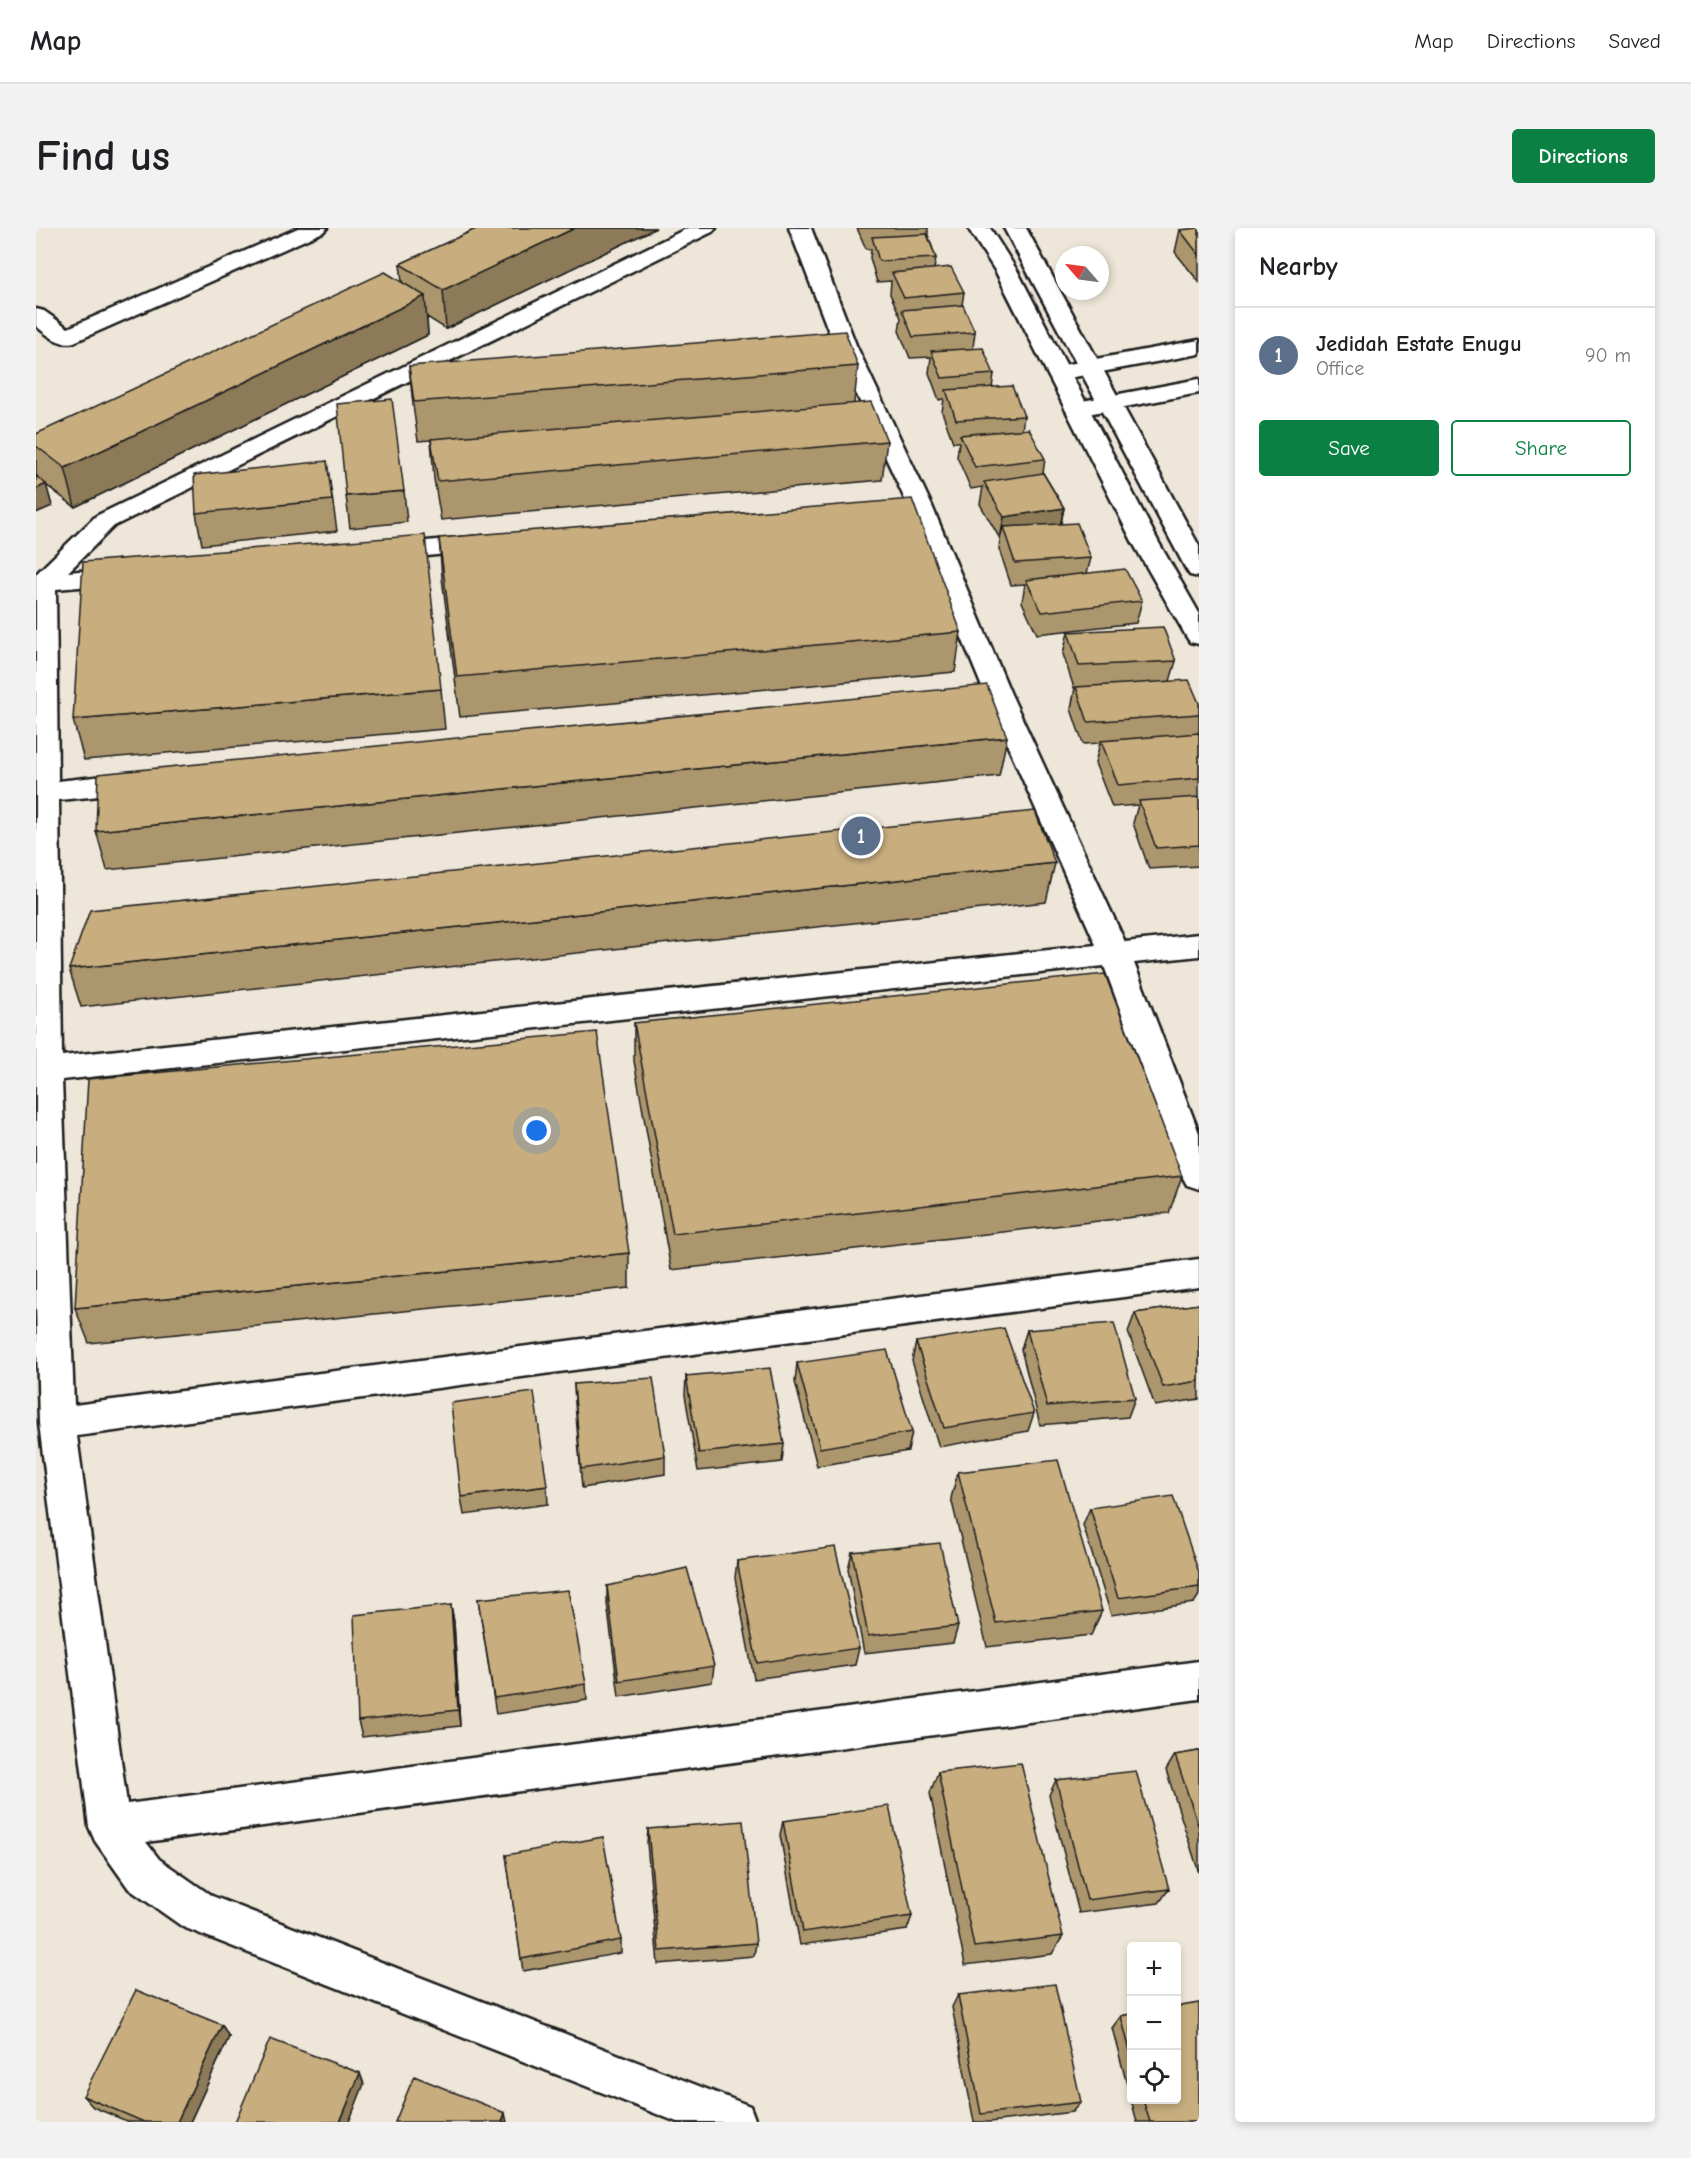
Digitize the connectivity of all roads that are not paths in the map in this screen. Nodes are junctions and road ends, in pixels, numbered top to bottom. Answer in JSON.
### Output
{"nodes":[{"id":1,"x":316,"y":228,"type":"edge"},
{"id":2,"x":705,"y":228,"type":"edge"},
{"id":3,"x":800,"y":228,"type":"edge"},
{"id":4,"x":979,"y":228,"type":"edge"},
{"id":5,"x":1015,"y":228,"type":"edge"},
{"id":6,"x":36,"y":316,"type":"edge"},
{"id":7,"x":845,"y":345,"type":"junction"},
{"id":8,"x":821,"y":346,"type":"edge"},
{"id":9,"x":1199,"y":347,"type":"edge"},
{"id":10,"x":476,"y":361,"type":"edge"},
{"id":11,"x":429,"y":363,"type":"junction"},
{"id":12,"x":1090,"y":368,"type":"junction"},
{"id":13,"x":1058,"y":373,"type":"junction"},
{"id":14,"x":1199,"y":386,"type":"edge"},
{"id":15,"x":1110,"y":403,"type":"junction"},
{"id":16,"x":1077,"y":409,"type":"junction"},
{"id":17,"x":505,"y":542,"type":"edge"},
{"id":18,"x":363,"y":554,"type":"edge"},
{"id":19,"x":1199,"y":569,"type":"edge"},
{"id":20,"x":149,"y":573,"type":"edge"},
{"id":21,"x":39,"y":583,"type":"edge"},
{"id":22,"x":1199,"y":636,"type":"edge"},
{"id":23,"x":164,"y":780,"type":"edge"},
{"id":24,"x":45,"y":792,"type":"junction"},
{"id":25,"x":1199,"y":945,"type":"edge"},
{"id":26,"x":1115,"y":954,"type":"junction"},
{"id":27,"x":46,"y":1070,"type":"junction"},
{"id":28,"x":1199,"y":1176,"type":"edge"},
{"id":29,"x":1199,"y":1273,"type":"edge"},
{"id":30,"x":46,"y":1368,"type":"edge"},
{"id":31,"x":57,"y":1423,"type":"junction"},
{"id":32,"x":1199,"y":1680,"type":"edge"},
{"id":33,"x":110,"y":1827,"type":"junction"},
{"id":34,"x":734,"y":2122,"type":"edge"}],
"edges":[{"from":1,"to":6,"type":"street"},
{"from":2,"to":11,"type":"street"},
{"from":3,"to":7,"type":"street"},
{"from":4,"to":13,"type":"street"},
{"from":5,"to":12,"type":"street"},
{"from":7,"to":8,"type":"street"},
{"from":7,"to":26,"type":"street"},
{"from":9,"to":12,"type":"street"},
{"from":10,"to":11,"type":"street"},
{"from":11,"to":21,"type":"street"},
{"from":12,"to":13,"type":"street"},
{"from":12,"to":15,"type":"street"},
{"from":13,"to":16,"type":"street"},
{"from":14,"to":15,"type":"street"},
{"from":15,"to":16,"type":"street"},
{"from":15,"to":19,"type":"street"},
{"from":16,"to":22,"type":"street"},
{"from":17,"to":18,"type":"street"},
{"from":20,"to":21,"type":"street"},
{"from":21,"to":24,"type":"street"},
{"from":23,"to":24,"type":"street"},
{"from":24,"to":27,"type":"street"},
{"from":25,"to":26,"type":"street"},
{"from":26,"to":27,"type":"street"},
{"from":26,"to":28,"type":"street"},
{"from":27,"to":30,"type":"street"},
{"from":29,"to":31,"type":"street"},
{"from":30,"to":31,"type":"street"},
{"from":31,"to":33,"type":"street"},
{"from":32,"to":33,"type":"street"},
{"from":33,"to":34,"type":"street"}]}
